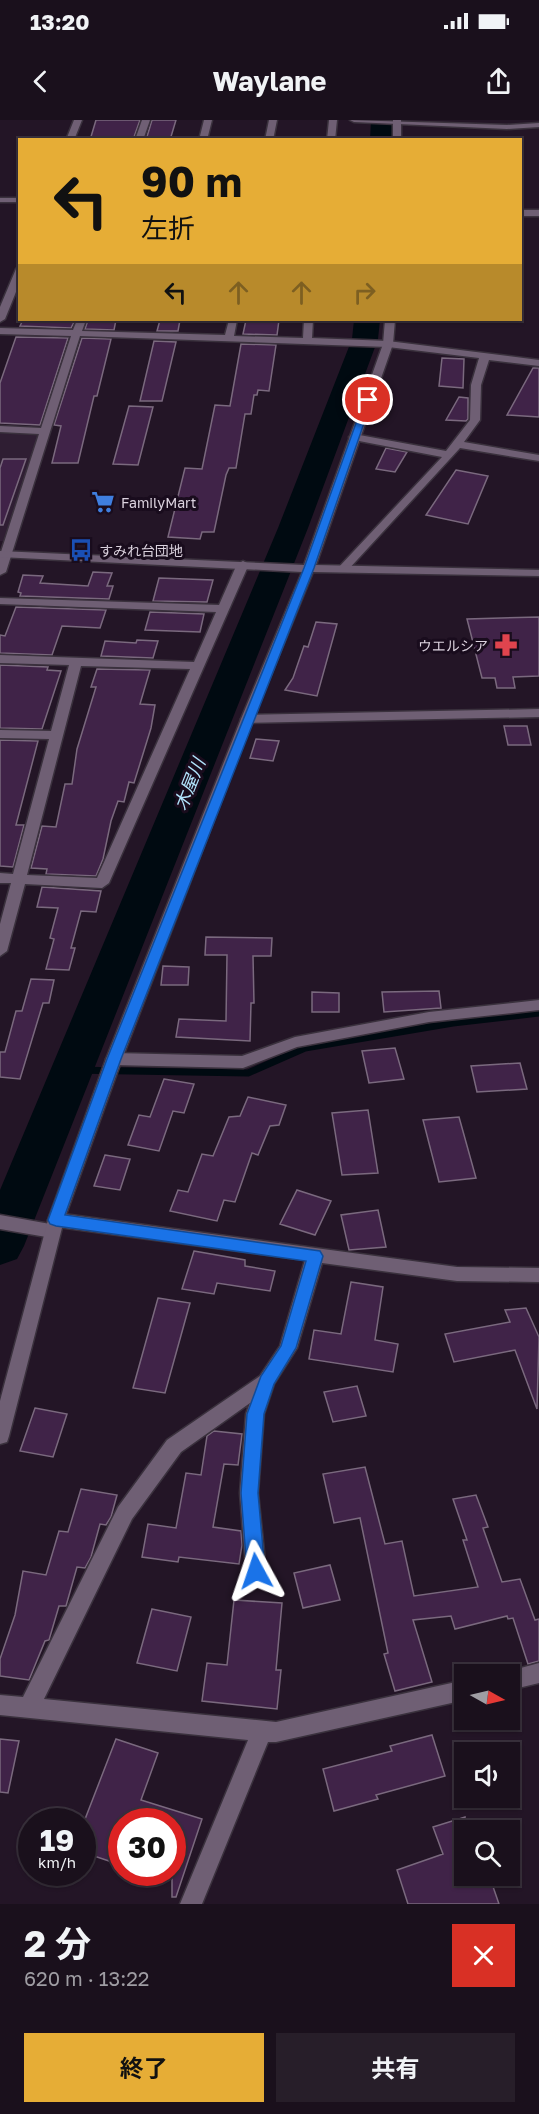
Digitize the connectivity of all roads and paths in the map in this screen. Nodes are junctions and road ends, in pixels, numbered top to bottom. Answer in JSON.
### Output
{"nodes":[{"id":1,"x":78,"y":120,"type":"edge"},
{"id":2,"x":146,"y":120,"type":"edge"},
{"id":3,"x":208,"y":120,"type":"edge"},
{"id":4,"x":273,"y":120,"type":"edge"},
{"id":5,"x":333,"y":120,"type":"edge"},
{"id":6,"x":354,"y":120,"type":"edge"},
{"id":7,"x":366,"y":120,"type":"edge"},
{"id":8,"x":388,"y":121,"type":"edge"},
{"id":9,"x":397,"y":121,"type":"edge"},
{"id":10,"x":539,"y":125,"type":"edge"},
{"id":11,"x":71,"y":138,"type":"edge"},
{"id":12,"x":140,"y":138,"type":"edge"},
{"id":13,"x":204,"y":138,"type":"edge"},
{"id":14,"x":269,"y":138,"type":"edge"},
{"id":15,"x":331,"y":138,"type":"edge"},
{"id":16,"x":397,"y":138,"type":"edge"},
{"id":17,"x":0,"y":200,"type":"edge"},
{"id":18,"x":18,"y":200,"type":"edge"},
{"id":19,"x":522,"y":213,"type":"edge"},
{"id":20,"x":539,"y":213,"type":"edge"},
{"id":21,"x":18,"y":274,"type":"edge"},
{"id":22,"x":0,"y":320,"type":"edge"},
{"id":23,"x":81,"y":321,"type":"edge"},
{"id":24,"x":233,"y":321,"type":"edge"},
{"id":25,"x":309,"y":321,"type":"edge"},
{"id":26,"x":390,"y":321,"type":"edge"},
{"id":27,"x":0,"y":331,"type":"edge"},
{"id":28,"x":77,"y":333,"type":"junction"},
{"id":29,"x":229,"y":338,"type":"junction"},
{"id":30,"x":307,"y":341,"type":"junction"},
{"id":31,"x":388,"y":344,"type":"junction"},
{"id":32,"x":485,"y":356,"type":"junction"},
{"id":33,"x":539,"y":363,"type":"edge"},
{"id":34,"x":0,"y":429,"type":"edge"},
{"id":35,"x":45,"y":431,"type":"junction"},
{"id":36,"x":354,"y":437,"type":"junction"},
{"id":37,"x":458,"y":444,"type":"junction"},
{"id":38,"x":449,"y":455,"type":"junction"},
{"id":39,"x":539,"y":458,"type":"edge"},
{"id":40,"x":3,"y":555,"type":"edge"},
{"id":41,"x":246,"y":565,"type":"junction"},
{"id":42,"x":309,"y":568,"type":"junction"},
{"id":43,"x":342,"y":570,"type":"junction"},
{"id":44,"x":0,"y":572,"type":"edge"},
{"id":45,"x":539,"y":573,"type":"edge"},
{"id":46,"x":0,"y":601,"type":"edge"},
{"id":47,"x":223,"y":609,"type":"junction"},
{"id":48,"x":0,"y":659,"type":"edge"},
{"id":49,"x":76,"y":662,"type":"junction"},
{"id":50,"x":198,"y":666,"type":"junction"},
{"id":51,"x":539,"y":713,"type":"edge"},
{"id":52,"x":247,"y":719,"type":"junction"},
{"id":53,"x":0,"y":734,"type":"edge"},
{"id":54,"x":57,"y":735,"type":"junction"},
{"id":55,"x":0,"y":878,"type":"edge"},
{"id":56,"x":19,"y":879,"type":"junction"},
{"id":57,"x":0,"y":951,"type":"edge"},
{"id":58,"x":539,"y":1005,"type":"edge"},
{"id":59,"x":114,"y":1059,"type":"junction"},
{"id":60,"x":0,"y":1222,"type":"edge"},
{"id":61,"x":54,"y":1225,"type":"junction"},
{"id":62,"x":315,"y":1256,"type":"junction"},
{"id":63,"x":539,"y":1275,"type":"edge"},
{"id":64,"x":267,"y":1381,"type":"junction"},
{"id":65,"x":0,"y":1436,"type":"edge"},
{"id":66,"x":256,"y":1571,"type":"dead end"},
{"id":67,"x":539,"y":1673,"type":"edge"},
{"id":68,"x":520,"y":1678,"type":"edge"},
{"id":69,"x":454,"y":1692,"type":"edge"},
{"id":70,"x":0,"y":1705,"type":"edge"},
{"id":71,"x":29,"y":1707,"type":"junction"},
{"id":72,"x":262,"y":1731,"type":"junction"},
{"id":73,"x":191,"y":1904,"type":"edge"}],
"edges":[{"from":1,"to":11,"type":"street"},
{"from":2,"to":12,"type":"street"},
{"from":3,"to":13,"type":"street"},
{"from":4,"to":14,"type":"street"},
{"from":5,"to":15,"type":"street"},
{"from":6,"to":7,"type":"street"},
{"from":7,"to":8,"type":"street"},
{"from":8,"to":9,"type":"street"},
{"from":9,"to":10,"type":"street"},
{"from":9,"to":16,"type":"street"},
{"from":17,"to":18,"type":"street"},
{"from":19,"to":20,"type":"street"},
{"from":21,"to":22,"type":"street"},
{"from":23,"to":28,"type":"street"},
{"from":24,"to":29,"type":"street"},
{"from":25,"to":30,"type":"street"},
{"from":26,"to":31,"type":"street"},
{"from":27,"to":28,"type":"street"},
{"from":28,"to":29,"type":"street"},
{"from":28,"to":35,"type":"street"},
{"from":29,"to":30,"type":"street"},
{"from":30,"to":31,"type":"street"},
{"from":31,"to":32,"type":"street"},
{"from":31,"to":36,"type":"street"},
{"from":32,"to":33,"type":"street"},
{"from":32,"to":37,"type":"street"},
{"from":34,"to":35,"type":"street"},
{"from":35,"to":40,"type":"street"},
{"from":36,"to":38,"type":"street"},
{"from":36,"to":42,"type":"street"},
{"from":37,"to":38,"type":"street"},
{"from":37,"to":39,"type":"street"},
{"from":38,"to":43,"type":"street"},
{"from":40,"to":41,"type":"street"},
{"from":40,"to":44,"type":"street"},
{"from":41,"to":42,"type":"street"},
{"from":41,"to":47,"type":"street"},
{"from":42,"to":43,"type":"street"},
{"from":42,"to":52,"type":"street"},
{"from":43,"to":45,"type":"street"},
{"from":46,"to":47,"type":"street"},
{"from":47,"to":50,"type":"street"},
{"from":48,"to":49,"type":"street"},
{"from":49,"to":50,"type":"street"},
{"from":49,"to":54,"type":"street"},
{"from":50,"to":56,"type":"street"},
{"from":51,"to":52,"type":"street"},
{"from":52,"to":59,"type":"street"},
{"from":53,"to":54,"type":"street"},
{"from":54,"to":56,"type":"street"},
{"from":55,"to":56,"type":"street"},
{"from":56,"to":57,"type":"street"},
{"from":58,"to":59,"type":"street"},
{"from":59,"to":61,"type":"street"},
{"from":60,"to":61,"type":"street"},
{"from":61,"to":62,"type":"street"},
{"from":61,"to":65,"type":"street"},
{"from":62,"to":63,"type":"street"},
{"from":62,"to":64,"type":"street"},
{"from":64,"to":66,"type":"street"},
{"from":64,"to":71,"type":"street"},
{"from":67,"to":68,"type":"street"},
{"from":69,"to":72,"type":"street"},
{"from":70,"to":71,"type":"street"},
{"from":71,"to":72,"type":"street"},
{"from":72,"to":73,"type":"street"}]}
